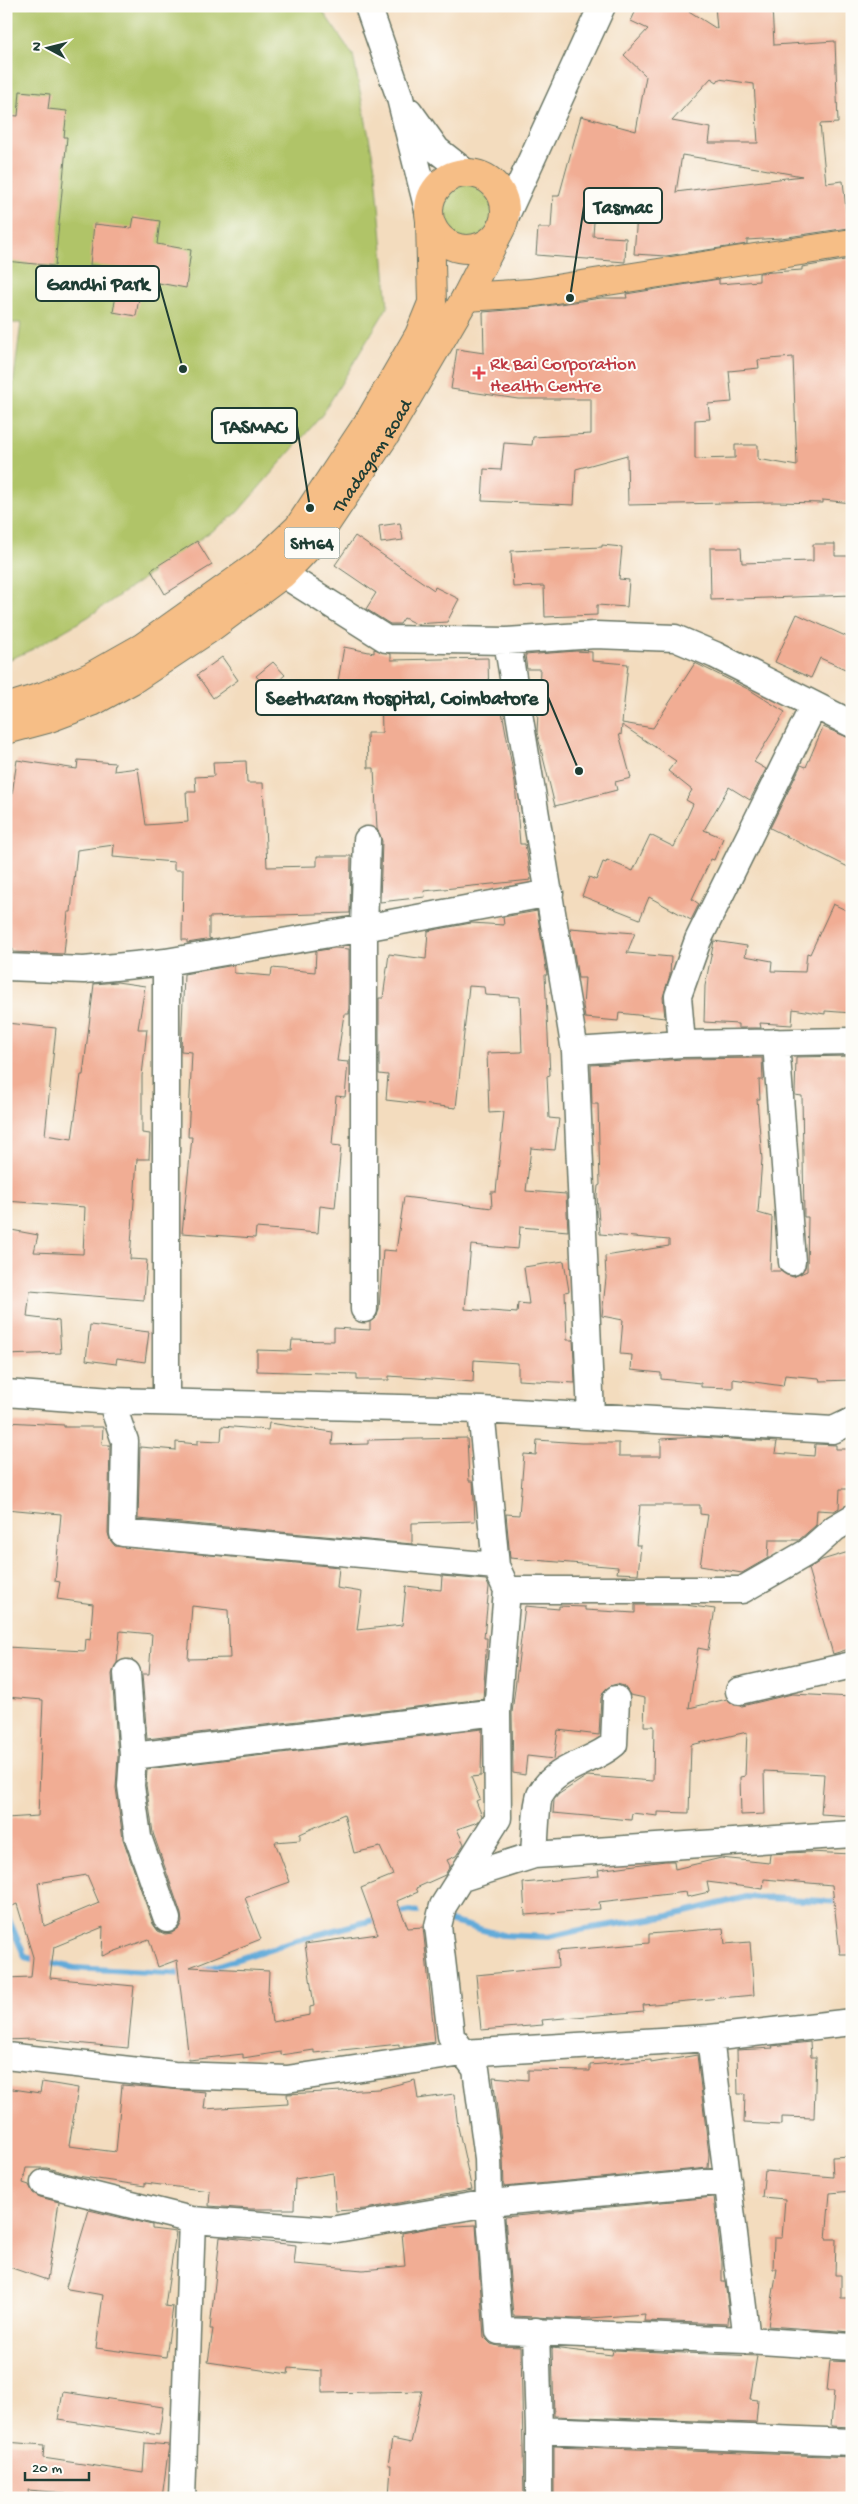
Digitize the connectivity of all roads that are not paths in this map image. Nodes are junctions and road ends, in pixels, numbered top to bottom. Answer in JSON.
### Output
{"nodes":[{"id":1,"x":368,"y":6,"type":"edge"},
{"id":2,"x":602,"y":6,"type":"edge"},
{"id":3,"x":400,"y":98,"type":"junction"},
{"id":4,"x":465,"y":172,"type":"junction"},
{"id":5,"x":429,"y":218,"type":"junction"},
{"id":6,"x":501,"y":227,"type":"junction"},
{"id":7,"x":852,"y":243,"type":"edge"},
{"id":8,"x":466,"y":297,"type":"junction"},
{"id":9,"x":283,"y":574,"type":"junction"},
{"id":10,"x":507,"y":641,"type":"junction"},
{"id":11,"x":814,"y":705,"type":"junction"},
{"id":12,"x":6,"y":708,"type":"edge"},
{"id":13,"x":852,"y":724,"type":"edge"},
{"id":14,"x":6,"y":730,"type":"edge"},
{"id":15,"x":368,"y":840,"type":"dead end"},
{"id":16,"x":550,"y":893,"type":"junction"},
{"id":17,"x":364,"y":928,"type":"junction"},
{"id":18,"x":166,"y":962,"type":"junction"},
{"id":19,"x":6,"y":967,"type":"edge"},
{"id":20,"x":852,"y":1040,"type":"edge"},
{"id":21,"x":776,"y":1042,"type":"junction"},
{"id":22,"x":682,"y":1044,"type":"junction"},
{"id":23,"x":575,"y":1051,"type":"junction"},
{"id":24,"x":792,"y":1262,"type":"dead end"},
{"id":25,"x":364,"y":1309,"type":"dead end"},
{"id":26,"x":6,"y":1393,"type":"edge"},
{"id":27,"x":111,"y":1401,"type":"junction"},
{"id":28,"x":166,"y":1402,"type":"junction"},
{"id":29,"x":482,"y":1410,"type":"junction"},
{"id":30,"x":591,"y":1415,"type":"junction"},
{"id":31,"x":852,"y":1421,"type":"edge"},
{"id":32,"x":852,"y":1518,"type":"edge"},
{"id":33,"x":496,"y":1566,"type":"junction"},
{"id":34,"x":507,"y":1590,"type":"junction"},
{"id":35,"x":852,"y":1665,"type":"edge"},
{"id":36,"x":127,"y":1674,"type":"dead end"},
{"id":37,"x":739,"y":1691,"type":"dead end"},
{"id":38,"x":616,"y":1699,"type":"dead end"},
{"id":39,"x":498,"y":1712,"type":"junction"},
{"id":40,"x":133,"y":1756,"type":"junction"},
{"id":41,"x":852,"y":1834,"type":"edge"},
{"id":42,"x":534,"y":1854,"type":"junction"},
{"id":43,"x":462,"y":1878,"type":"junction"},
{"id":44,"x":167,"y":1919,"type":"dead end"},
{"id":45,"x":852,"y":2022,"type":"edge"},
{"id":46,"x":710,"y":2038,"type":"junction"},
{"id":47,"x":463,"y":2053,"type":"junction"},
{"id":48,"x":6,"y":2056,"type":"edge"},
{"id":49,"x":728,"y":2181,"type":"junction"},
{"id":50,"x":44,"y":2183,"type":"dead end"},
{"id":51,"x":489,"y":2203,"type":"junction"},
{"id":52,"x":192,"y":2220,"type":"junction"},
{"id":53,"x":536,"y":2331,"type":"junction"},
{"id":54,"x":747,"y":2340,"type":"junction"},
{"id":55,"x":852,"y":2347,"type":"edge"},
{"id":56,"x":540,"y":2430,"type":"junction"},
{"id":57,"x":852,"y":2442,"type":"edge"},
{"id":58,"x":182,"y":2498,"type":"edge"},
{"id":59,"x":539,"y":2498,"type":"edge"}],
"edges":[{"from":1,"to":3,"type":"street"},
{"from":2,"to":6,"type":"street"},
{"from":3,"to":4,"type":"street"},
{"from":3,"to":5,"type":"street"},
{"from":4,"to":5,"type":"main road","number":"SH164"},
{"from":4,"to":6,"type":"main road"},
{"from":5,"to":6,"type":"main road"},
{"from":5,"to":12,"type":"main road","name":"Thadagam Road","number":"SH164"},
{"from":6,"to":8,"type":"main road","name":"Thadagam Road","number":"SH164"},
{"from":7,"to":8,"type":"main road"},
{"from":8,"to":9,"type":"main road","name":"Thadagam Road","number":"SH164"},
{"from":9,"to":10,"type":"street"},
{"from":9,"to":14,"type":"main road","name":"Thadagam Road","number":"SH164"},
{"from":10,"to":11,"type":"street"},
{"from":10,"to":16,"type":"street"},
{"from":11,"to":13,"type":"street"},
{"from":11,"to":22,"type":"street"},
{"from":15,"to":17,"type":"street"},
{"from":16,"to":17,"type":"street"},
{"from":16,"to":23,"type":"street"},
{"from":17,"to":18,"type":"street"},
{"from":17,"to":25,"type":"street"},
{"from":18,"to":19,"type":"street"},
{"from":18,"to":28,"type":"street"},
{"from":20,"to":21,"type":"street"},
{"from":21,"to":22,"type":"street"},
{"from":21,"to":24,"type":"street"},
{"from":22,"to":23,"type":"street"},
{"from":23,"to":30,"type":"street"},
{"from":26,"to":27,"type":"street"},
{"from":27,"to":28,"type":"street"},
{"from":27,"to":33,"type":"street"},
{"from":28,"to":29,"type":"street"},
{"from":29,"to":30,"type":"street"},
{"from":29,"to":33,"type":"street"},
{"from":30,"to":31,"type":"street"},
{"from":32,"to":34,"type":"street"},
{"from":33,"to":34,"type":"street"},
{"from":34,"to":39,"type":"street"},
{"from":35,"to":37,"type":"street"},
{"from":36,"to":40,"type":"street"},
{"from":38,"to":42,"type":"street"},
{"from":39,"to":40,"type":"street"},
{"from":39,"to":43,"type":"street"},
{"from":40,"to":44,"type":"street"},
{"from":41,"to":42,"type":"street"},
{"from":42,"to":43,"type":"street"},
{"from":43,"to":47,"type":"street"},
{"from":45,"to":46,"type":"street"},
{"from":46,"to":47,"type":"street"},
{"from":46,"to":49,"type":"street"},
{"from":47,"to":48,"type":"street"},
{"from":47,"to":51,"type":"street"},
{"from":49,"to":51,"type":"street"},
{"from":49,"to":54,"type":"street"},
{"from":50,"to":52,"type":"street"},
{"from":51,"to":52,"type":"street"},
{"from":51,"to":53,"type":"street"},
{"from":52,"to":58,"type":"street"},
{"from":53,"to":54,"type":"street"},
{"from":53,"to":56,"type":"street"},
{"from":54,"to":55,"type":"street"},
{"from":56,"to":57,"type":"street"},
{"from":56,"to":59,"type":"street"}]}
